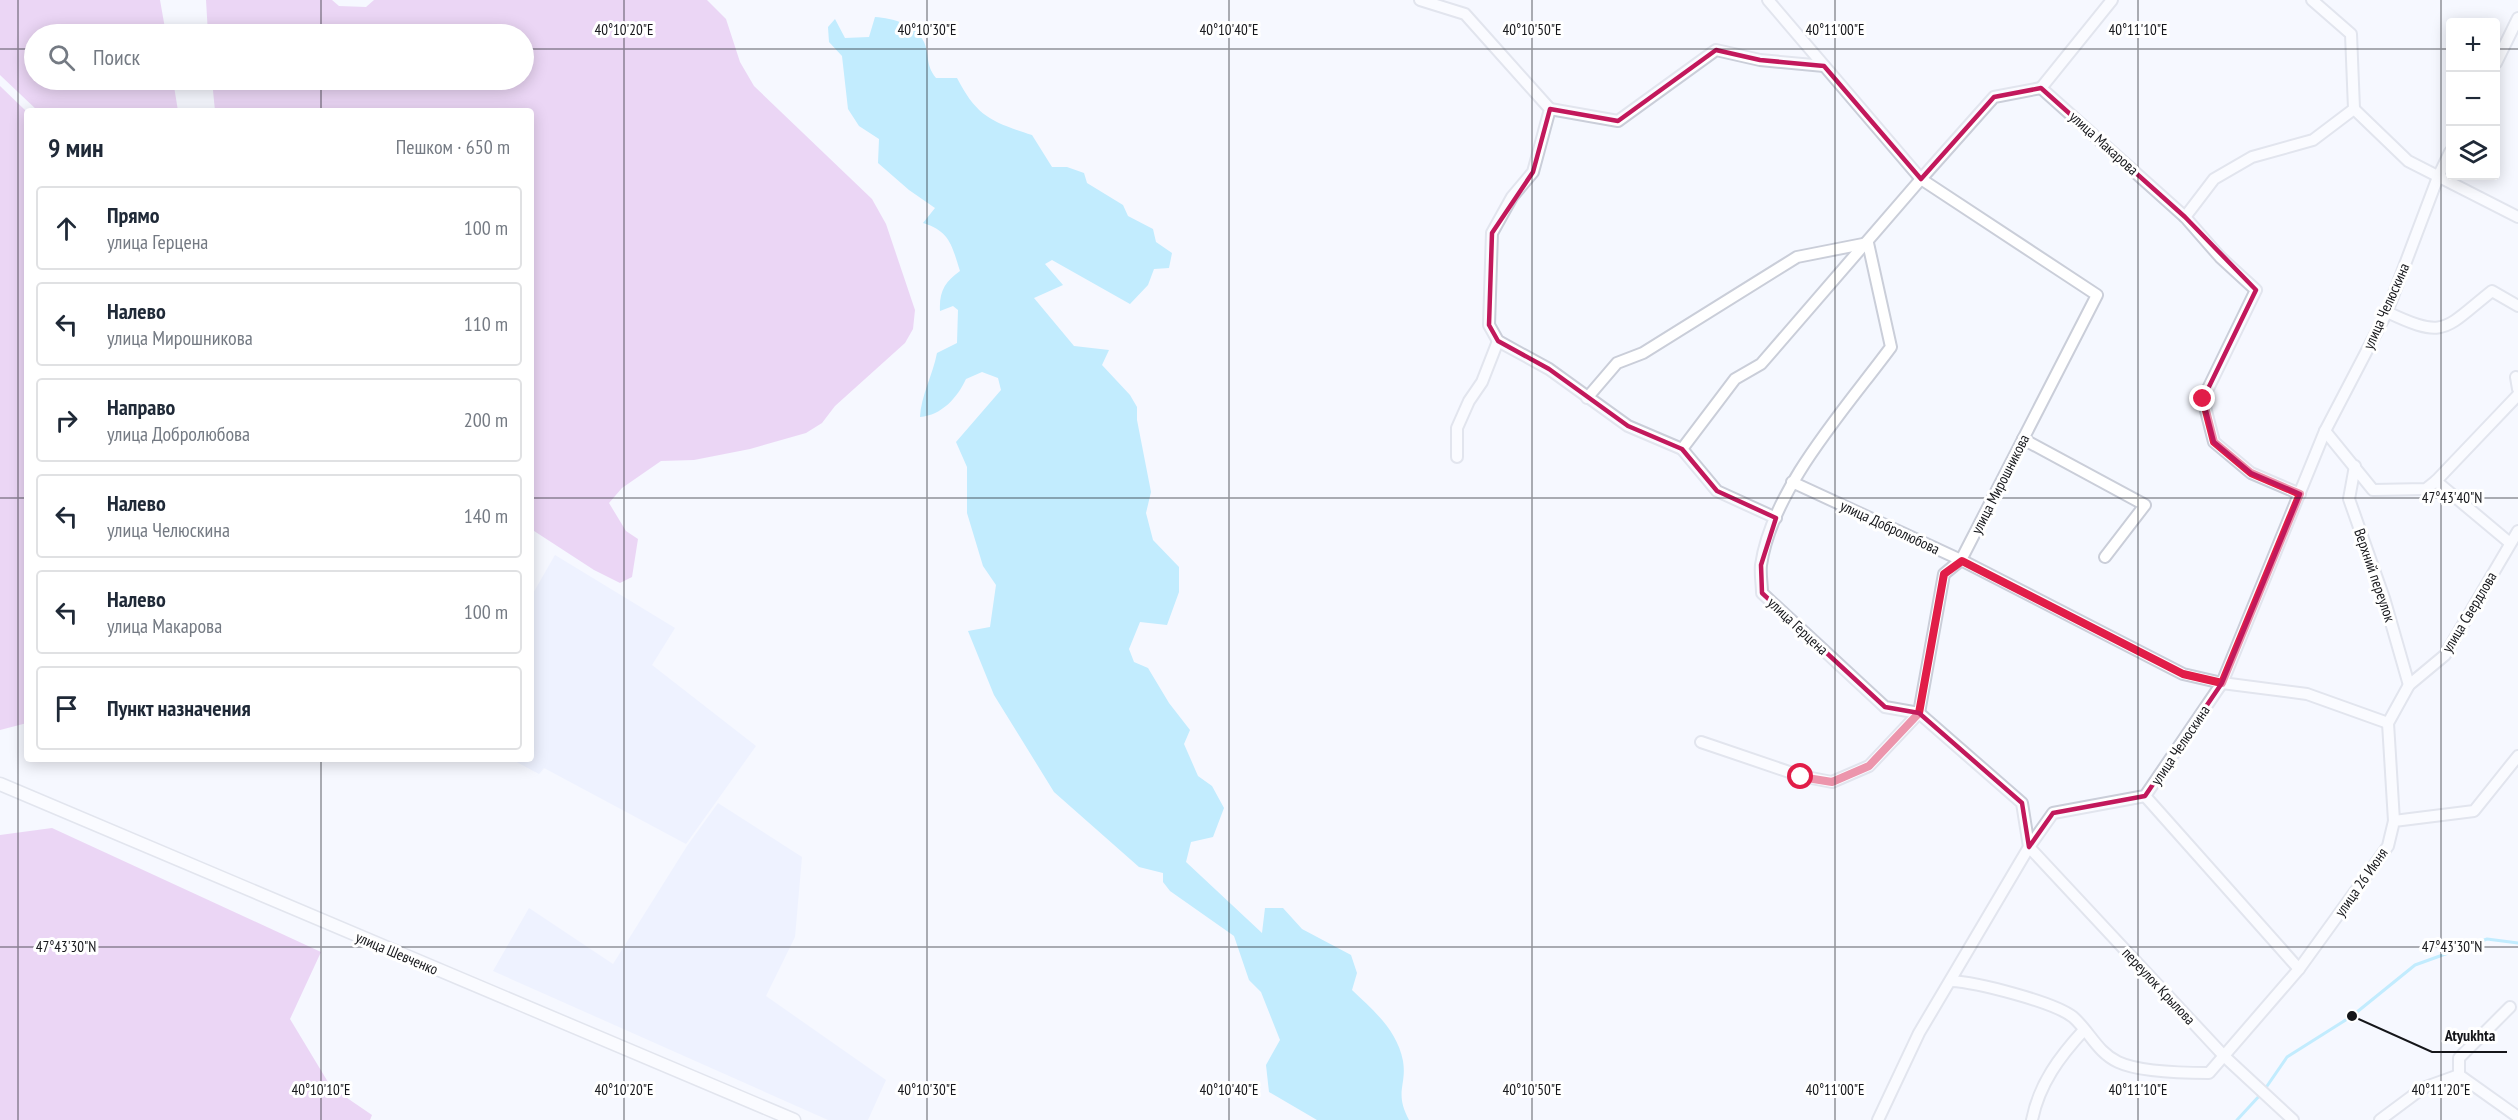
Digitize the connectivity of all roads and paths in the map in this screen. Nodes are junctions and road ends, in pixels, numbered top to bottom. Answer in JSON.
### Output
{"nodes":[{"id":1,"x":1420,"y":0,"type":"edge"},
{"id":2,"x":1768,"y":0,"type":"edge"},
{"id":3,"x":2112,"y":0,"type":"edge"},
{"id":4,"x":2312,"y":0,"type":"edge"},
{"id":5,"x":2518,"y":18,"type":"edge"},
{"id":6,"x":2500,"y":55,"type":"edge"},
{"id":7,"x":1824,"y":66,"type":"junction"},
{"id":8,"x":2041,"y":88,"type":"junction"},
{"id":9,"x":1550,"y":109,"type":"junction"},
{"id":10,"x":2354,"y":109,"type":"junction"},
{"id":11,"x":2446,"y":162,"type":"edge"},
{"id":12,"x":2438,"y":177,"type":"junction"},
{"id":13,"x":1921,"y":179,"type":"junction"},
{"id":14,"x":2518,"y":217,"type":"edge"},
{"id":15,"x":2184,"y":218,"type":"junction"},
{"id":16,"x":1868,"y":243,"type":"junction"},
{"id":17,"x":2518,"y":306,"type":"edge"},
{"id":18,"x":2387,"y":312,"type":"junction"},
{"id":19,"x":1498,"y":341,"type":"junction"},
{"id":20,"x":2516,"y":377,"type":"dead end"},
{"id":21,"x":2518,"y":389,"type":"edge"},
{"id":22,"x":2518,"y":395,"type":"edge"},
{"id":23,"x":1587,"y":398,"type":"junction"},
{"id":24,"x":2325,"y":431,"type":"junction"},
{"id":25,"x":2023,"y":440,"type":"junction"},
{"id":26,"x":1682,"y":450,"type":"junction"},
{"id":27,"x":1457,"y":457,"type":"dead end"},
{"id":28,"x":2355,"y":466,"type":"junction"},
{"id":29,"x":1792,"y":482,"type":"junction"},
{"id":30,"x":2436,"y":482,"type":"junction"},
{"id":31,"x":2300,"y":494,"type":"junction"},
{"id":32,"x":1776,"y":518,"type":"junction"},
{"id":33,"x":2518,"y":531,"type":"edge"},
{"id":34,"x":2510,"y":543,"type":"junction"},
{"id":35,"x":2104,"y":557,"type":"dead end"},
{"id":36,"x":1962,"y":561,"type":"junction"},
{"id":37,"x":2222,"y":683,"type":"junction"},
{"id":38,"x":2409,"y":685,"type":"junction"},
{"id":39,"x":1919,"y":713,"type":"junction"},
{"id":40,"x":2388,"y":723,"type":"junction"},
{"id":41,"x":1701,"y":742,"type":"dead end"},
{"id":42,"x":2518,"y":756,"type":"edge"},
{"id":43,"x":0,"y":784,"type":"edge"},
{"id":44,"x":2145,"y":796,"type":"junction"},
{"id":45,"x":2394,"y":821,"type":"junction"},
{"id":46,"x":2029,"y":847,"type":"junction"},
{"id":47,"x":2299,"y":969,"type":"junction"},
{"id":48,"x":1951,"y":981,"type":"junction"},
{"id":49,"x":2510,"y":1007,"type":"dead end"},
{"id":50,"x":2084,"y":1030,"type":"junction"},
{"id":51,"x":2225,"y":1057,"type":"junction"},
{"id":52,"x":2459,"y":1075,"type":"junction"},
{"id":53,"x":2518,"y":1117,"type":"edge"},
{"id":54,"x":794,"y":1120,"type":"edge"},
{"id":55,"x":1878,"y":1120,"type":"edge"},
{"id":56,"x":2032,"y":1120,"type":"edge"},
{"id":57,"x":2292,"y":1120,"type":"edge"},
{"id":58,"x":2380,"y":1120,"type":"edge"}],
"edges":[{"from":1,"to":9,"type":"street"},
{"from":2,"to":7,"type":"street"},
{"from":3,"to":8,"type":"street"},
{"from":4,"to":10,"type":"street"},
{"from":5,"to":6,"type":"street"},
{"from":7,"to":9,"type":"street"},
{"from":7,"to":13,"type":"street"},
{"from":8,"to":13,"type":"street"},
{"from":8,"to":15,"type":"street","name":"улица Макарова"},
{"from":9,"to":19,"type":"street"},
{"from":10,"to":12,"type":"street"},
{"from":10,"to":15,"type":"street"},
{"from":11,"to":12,"type":"street","name":"улица Челюскина"},
{"from":12,"to":14,"type":"street"},
{"from":12,"to":18,"type":"street","name":"улица Челюскина"},
{"from":13,"to":16,"type":"street"},
{"from":13,"to":25,"type":"street","name":"улица Мирошникова"},
{"from":15,"to":31,"type":"street","name":"улица Макарова"},
{"from":16,"to":23,"type":"street"},
{"from":16,"to":26,"type":"street"},
{"from":16,"to":29,"type":"street","name":"улица Герцена"},
{"from":17,"to":18,"type":"street"},
{"from":18,"to":24,"type":"street","name":"улица Челюскина"},
{"from":19,"to":23,"type":"street"},
{"from":19,"to":27,"type":"street"},
{"from":20,"to":21,"type":"street"},
{"from":22,"to":30,"type":"street"},
{"from":23,"to":26,"type":"street"},
{"from":24,"to":28,"type":"street"},
{"from":24,"to":31,"type":"street","name":"улица Челюскина"},
{"from":25,"to":35,"type":"street"},
{"from":25,"to":36,"type":"street","name":"улица Мирошникова"},
{"from":26,"to":32,"type":"street"},
{"from":28,"to":30,"type":"street"},
{"from":28,"to":38,"type":"street","name":"Верхний переулок"},
{"from":29,"to":32,"type":"street","name":"улица Герцена"},
{"from":29,"to":36,"type":"street","name":"улица Добролюбова"},
{"from":30,"to":34,"type":"street"},
{"from":31,"to":37,"type":"street","name":"улица Челюскина"},
{"from":32,"to":39,"type":"street","name":"улица Герцена"},
{"from":33,"to":34,"type":"street","name":"улица Свердлова"},
{"from":34,"to":38,"type":"street","name":"улица Свердлова"},
{"from":36,"to":37,"type":"street","name":"улица Добролюбова"},
{"from":36,"to":39,"type":"street","name":"улица Мирошникова"},
{"from":37,"to":40,"type":"street","name":"улица Добролюбова"},
{"from":37,"to":44,"type":"street","name":"улица Челюскина"},
{"from":38,"to":40,"type":"street","name":"улица Свердлова"},
{"from":39,"to":41,"type":"street"},
{"from":39,"to":46,"type":"street"},
{"from":40,"to":45,"type":"street"},
{"from":42,"to":45,"type":"street"},
{"from":43,"to":54,"type":"street","name":"улица Шевченко"},
{"from":44,"to":46,"type":"street","name":"улица Челюскина"},
{"from":44,"to":47,"type":"street"},
{"from":45,"to":47,"type":"street","name":"улица 26 Июня"},
{"from":46,"to":48,"type":"street","name":"улица Челюскина"},
{"from":46,"to":51,"type":"street","name":"переулок Крылова"},
{"from":47,"to":51,"type":"street","name":"улица 26 Июня"},
{"from":48,"to":50,"type":"street"},
{"from":48,"to":55,"type":"street","name":"улица Челюскина"},
{"from":49,"to":52,"type":"street"},
{"from":50,"to":51,"type":"street","name":"улица 26 Июня"},
{"from":50,"to":56,"type":"street"},
{"from":51,"to":57,"type":"street","name":"переулок Крылова"},
{"from":52,"to":53,"type":"street"},
{"from":52,"to":58,"type":"street"}]}
